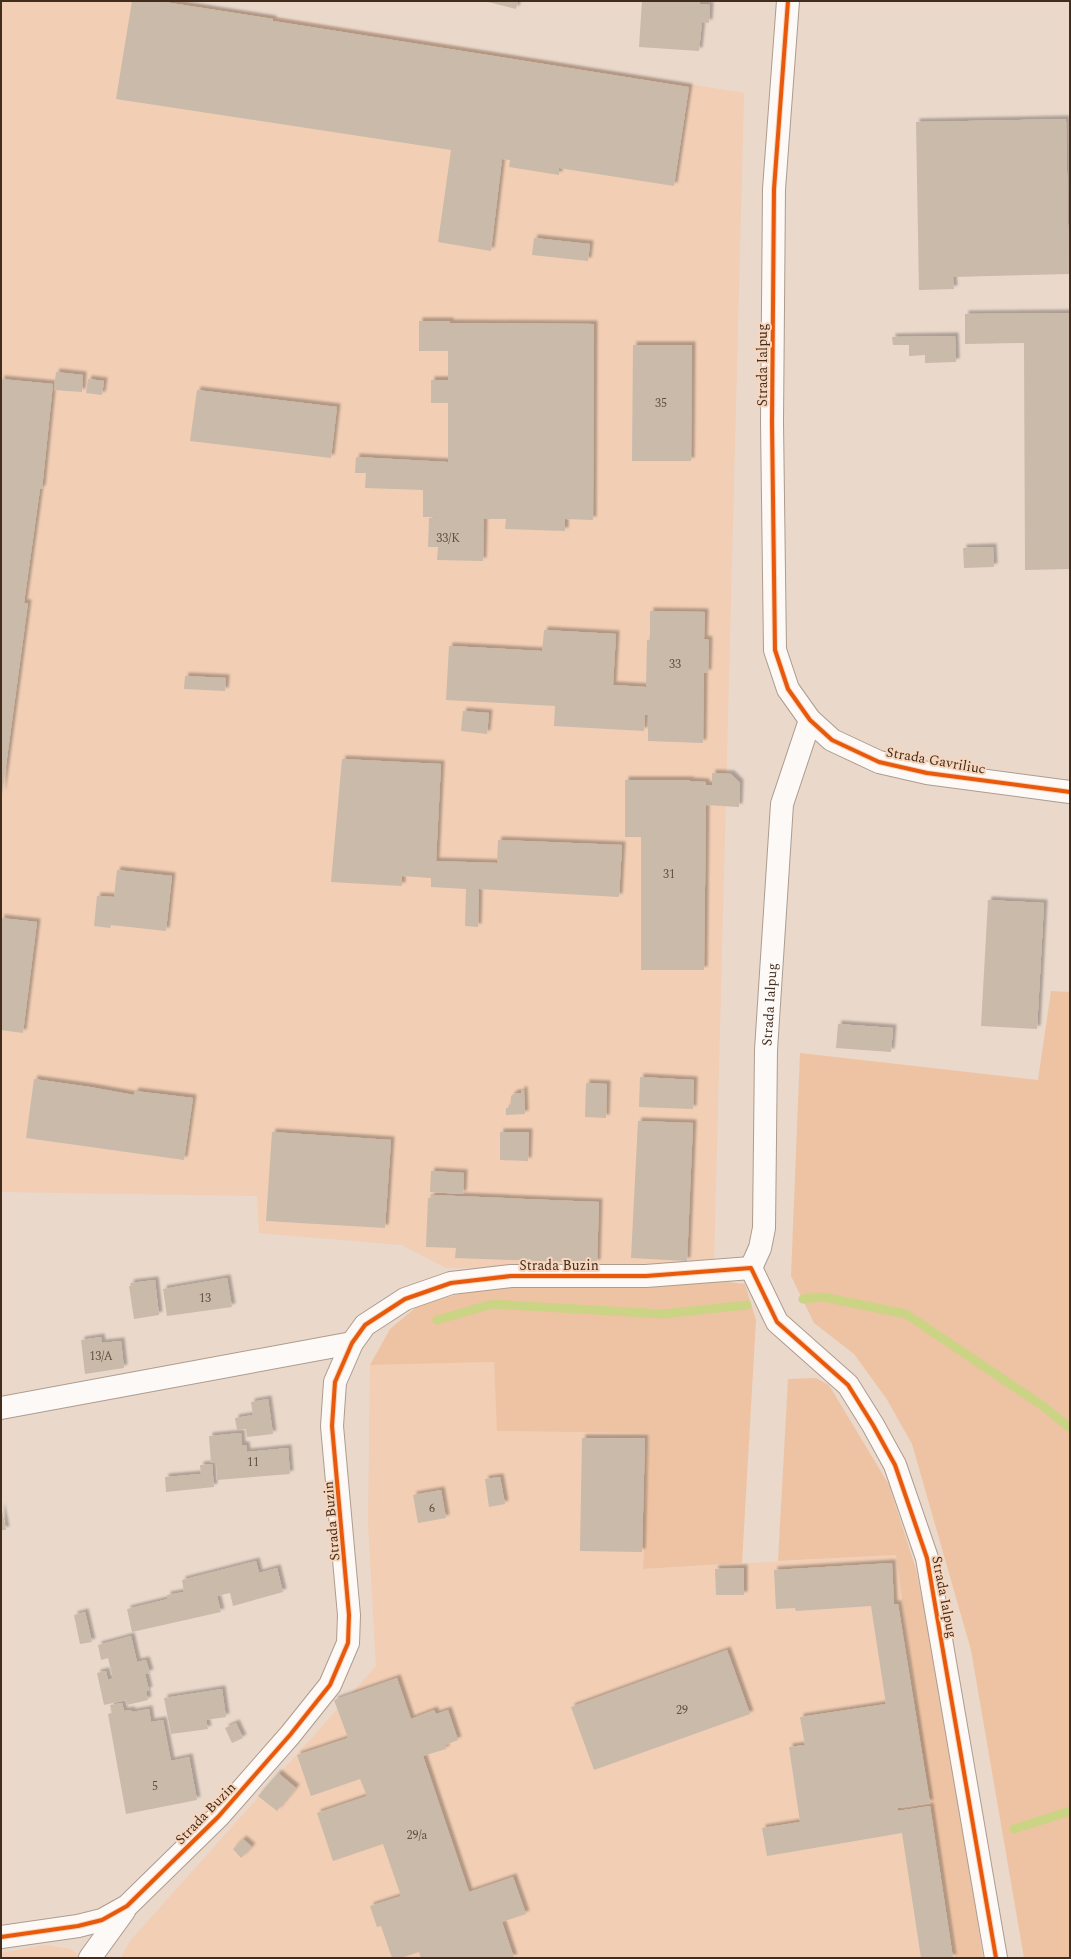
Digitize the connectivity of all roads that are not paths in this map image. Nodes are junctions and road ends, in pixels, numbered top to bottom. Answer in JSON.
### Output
{"nodes":[{"id":1,"x":788,"y":1,"type":"edge"},
{"id":2,"x":810,"y":720,"type":"junction"},
{"id":3,"x":1070,"y":792,"type":"edge"},
{"id":4,"x":751,"y":1268,"type":"junction"},
{"id":5,"x":352,"y":1343,"type":"junction"},
{"id":6,"x":1,"y":1408,"type":"edge"},
{"id":7,"x":127,"y":1906,"type":"junction"},
{"id":8,"x":1,"y":1937,"type":"edge"},
{"id":9,"x":90,"y":1958,"type":"edge"},
{"id":10,"x":996,"y":1958,"type":"edge"}],
"edges":[{"from":1,"to":2,"type":"street","name":"Strada Ialpug"},
{"from":2,"to":3,"type":"street","name":"Strada Gavriliuc"},
{"from":2,"to":4,"type":"street","name":"Strada Ialpug"},
{"from":4,"to":5,"type":"street","name":"Strada Buzin"},
{"from":4,"to":10,"type":"street","name":"Strada Ialpug"},
{"from":5,"to":6,"type":"street"},
{"from":5,"to":7,"type":"street","name":"Strada Buzin"},
{"from":7,"to":8,"type":"street","name":"Strada Buzin"},
{"from":7,"to":9,"type":"street"}]}
